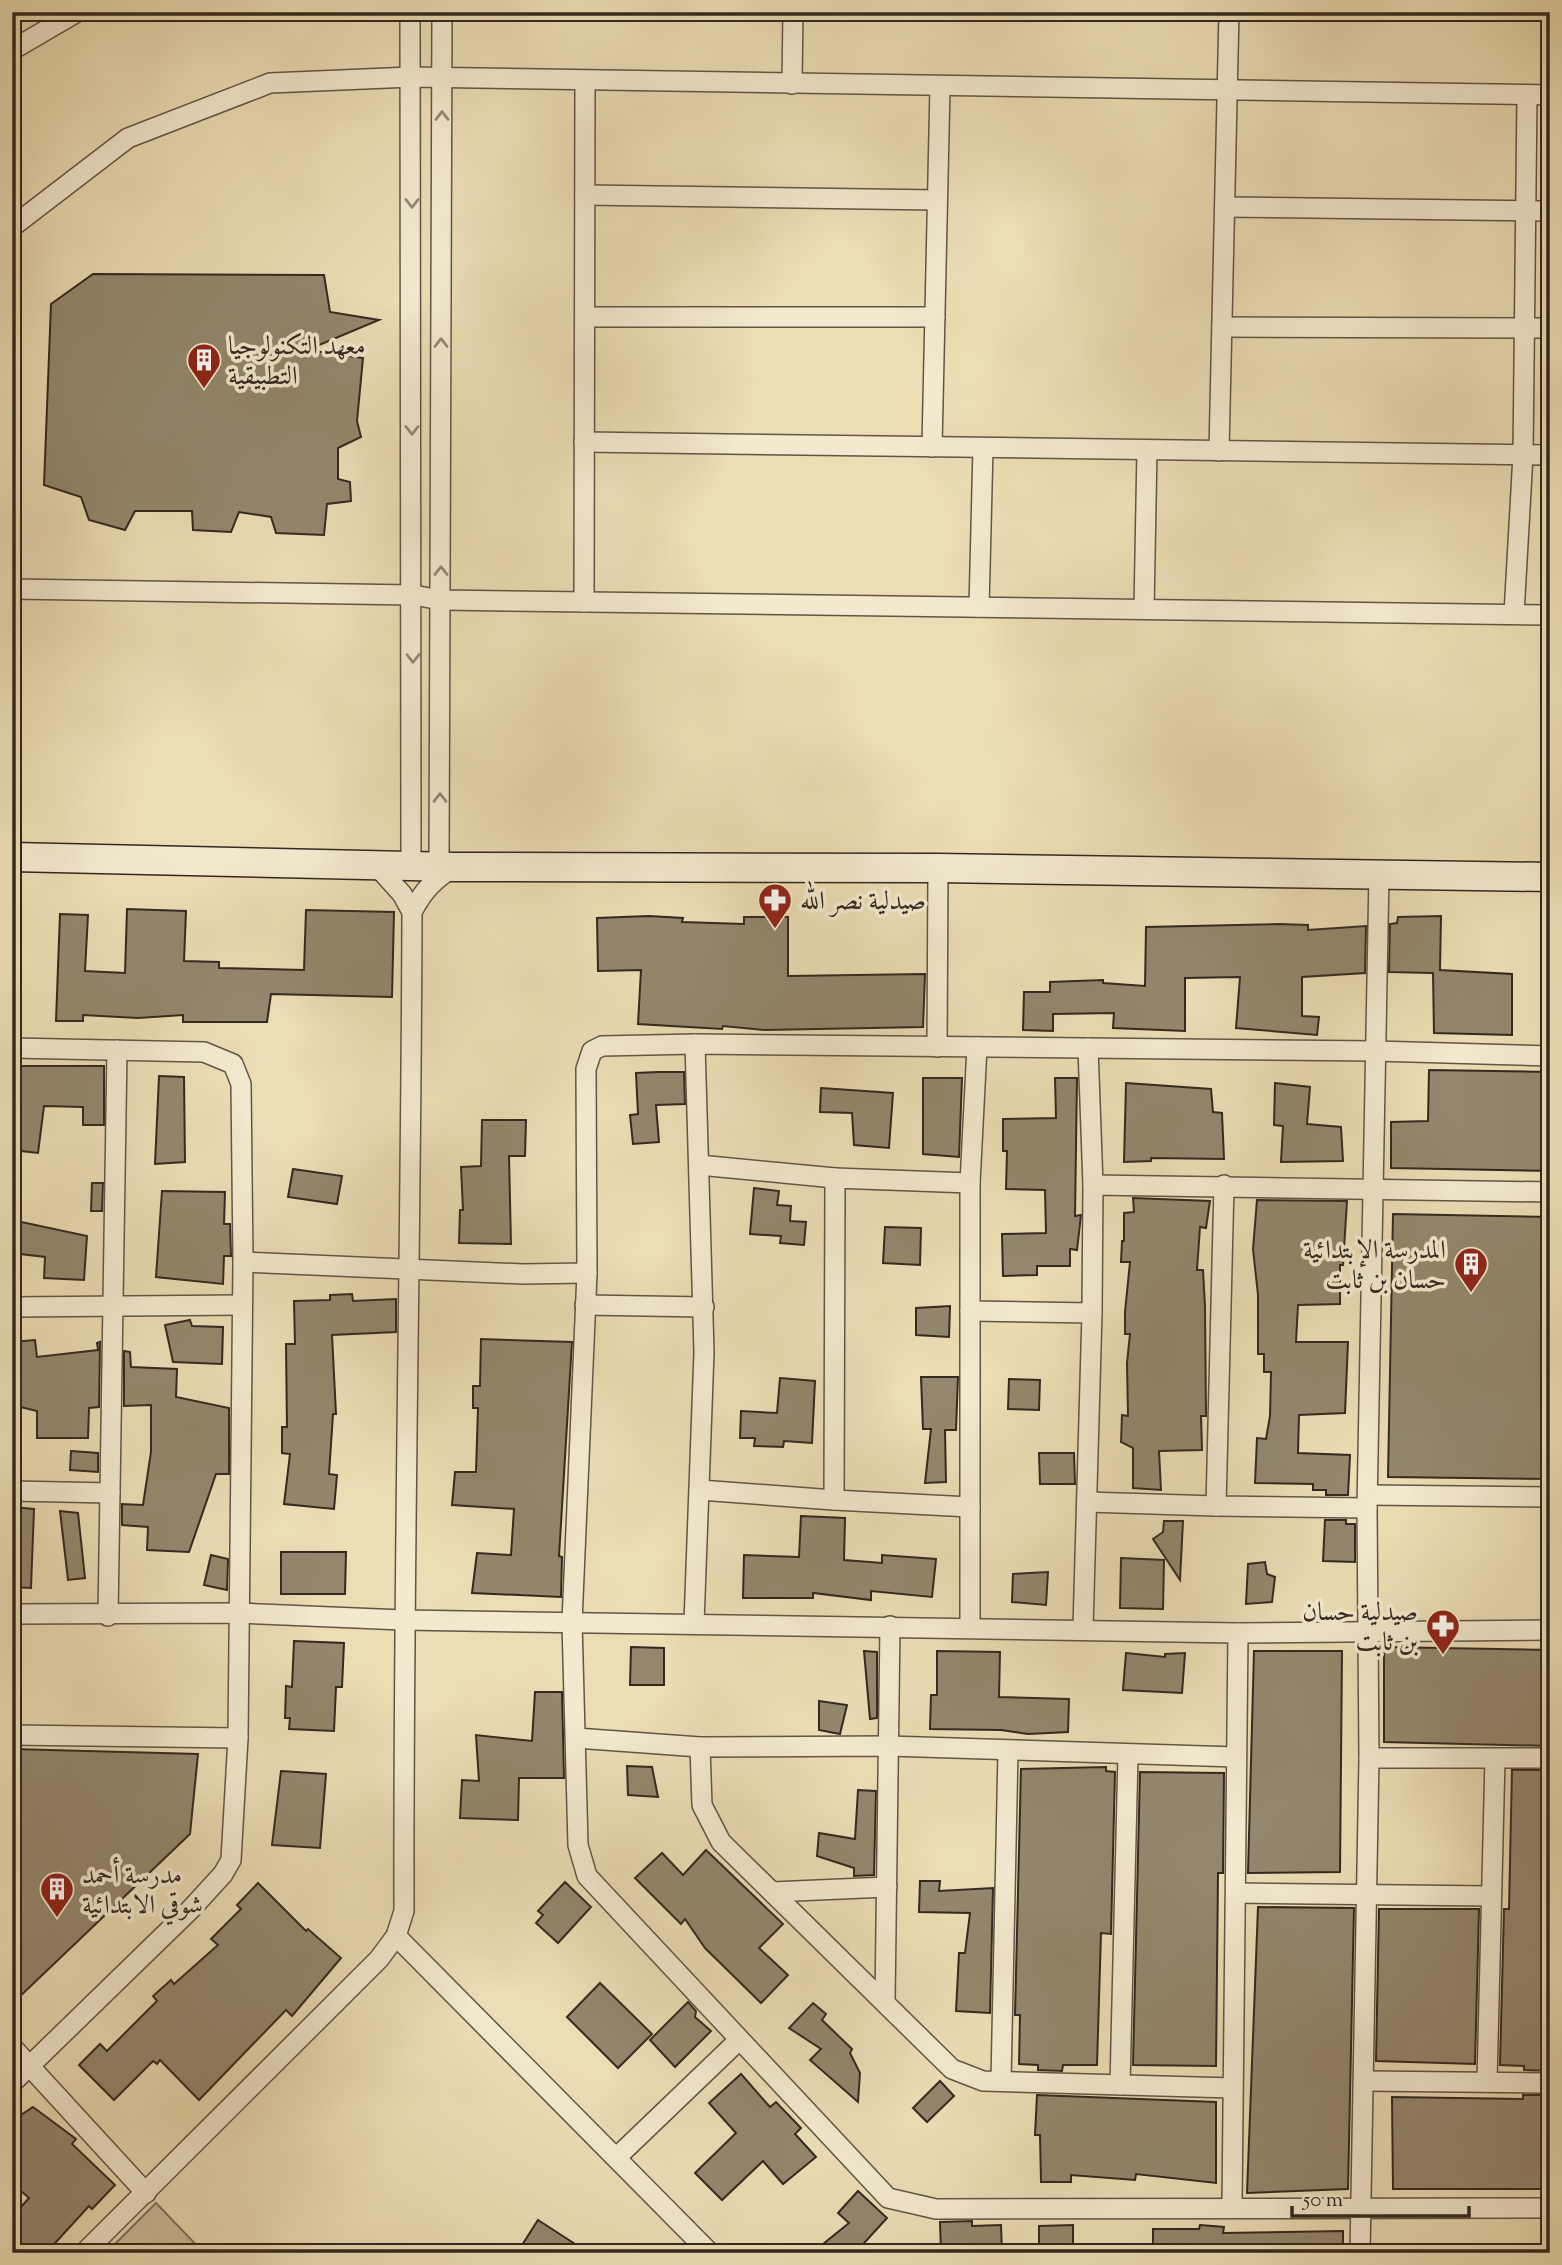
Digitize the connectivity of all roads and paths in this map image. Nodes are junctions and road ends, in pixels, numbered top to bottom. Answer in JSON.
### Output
{"nodes":[{"id":1,"x":77,"y":12,"type":"edge"},
{"id":2,"x":410,"y":12,"type":"edge"},
{"id":3,"x":442,"y":12,"type":"edge"},
{"id":4,"x":793,"y":12,"type":"edge"},
{"id":5,"x":1229,"y":12,"type":"edge"},
{"id":6,"x":12,"y":50,"type":"edge"},
{"id":7,"x":411,"y":77,"type":"junction"},
{"id":8,"x":442,"y":78,"type":"junction"},
{"id":9,"x":585,"y":81,"type":"junction"},
{"id":10,"x":792,"y":84,"type":"junction"},
{"id":11,"x":940,"y":87,"type":"junction"},
{"id":12,"x":1227,"y":92,"type":"junction"},
{"id":13,"x":1527,"y":95,"type":"junction"},
{"id":14,"x":1550,"y":95,"type":"edge"},
{"id":15,"x":585,"y":195,"type":"junction"},
{"id":16,"x":937,"y":200,"type":"junction"},
{"id":17,"x":1225,"y":207,"type":"junction"},
{"id":18,"x":1526,"y":211,"type":"junction"},
{"id":19,"x":1550,"y":211,"type":"edge"},
{"id":20,"x":12,"y":227,"type":"edge"},
{"id":21,"x":585,"y":317,"type":"junction"},
{"id":22,"x":935,"y":317,"type":"junction"},
{"id":23,"x":1222,"y":327,"type":"junction"},
{"id":24,"x":1525,"y":328,"type":"junction"},
{"id":25,"x":1550,"y":328,"type":"edge"},
{"id":26,"x":584,"y":442,"type":"junction"},
{"id":27,"x":932,"y":447,"type":"junction"},
{"id":28,"x":983,"y":448,"type":"junction"},
{"id":29,"x":1147,"y":450,"type":"junction"},
{"id":30,"x":1219,"y":451,"type":"junction"},
{"id":31,"x":1523,"y":455,"type":"junction"},
{"id":32,"x":1550,"y":455,"type":"edge"},
{"id":33,"x":12,"y":589,"type":"edge"},
{"id":34,"x":413,"y":595,"type":"junction"},
{"id":35,"x":440,"y":600,"type":"junction"},
{"id":36,"x":584,"y":602,"type":"junction"},
{"id":37,"x":979,"y":607,"type":"junction"},
{"id":38,"x":1144,"y":609,"type":"junction"},
{"id":39,"x":1514,"y":614,"type":"junction"},
{"id":40,"x":1550,"y":615,"type":"edge"},
{"id":41,"x":12,"y":857,"type":"edge"},
{"id":42,"x":374,"y":863,"type":"junction"},
{"id":43,"x":411,"y":865,"type":"junction"},
{"id":44,"x":447,"y":867,"type":"junction"},
{"id":45,"x":938,"y":869,"type":"junction"},
{"id":46,"x":1379,"y":875,"type":"junction"},
{"id":47,"x":1550,"y":877,"type":"edge"},
{"id":48,"x":412,"y":912,"type":"junction"},
{"id":49,"x":695,"y":1044,"type":"junction"},
{"id":50,"x":937,"y":1047,"type":"junction"},
{"id":51,"x":977,"y":1047,"type":"junction"},
{"id":52,"x":12,"y":1048,"type":"edge"},
{"id":53,"x":1088,"y":1048,"type":"junction"},
{"id":54,"x":117,"y":1050,"type":"junction"},
{"id":55,"x":1375,"y":1051,"type":"junction"},
{"id":56,"x":1550,"y":1056,"type":"edge"},
{"id":57,"x":699,"y":1165,"type":"junction"},
{"id":58,"x":835,"y":1178,"type":"junction"},
{"id":59,"x":970,"y":1183,"type":"junction"},
{"id":60,"x":1093,"y":1185,"type":"junction"},
{"id":61,"x":1224,"y":1185,"type":"junction"},
{"id":62,"x":1372,"y":1187,"type":"junction"},
{"id":63,"x":1550,"y":1192,"type":"edge"},
{"id":64,"x":243,"y":1262,"type":"junction"},
{"id":65,"x":411,"y":1268,"type":"junction"},
{"id":66,"x":587,"y":1273,"type":"junction"},
{"id":67,"x":242,"y":1305,"type":"junction"},
{"id":68,"x":585,"y":1305,"type":"junction"},
{"id":69,"x":12,"y":1307,"type":"edge"},
{"id":70,"x":113,"y":1307,"type":"junction"},
{"id":71,"x":704,"y":1307,"type":"junction"},
{"id":72,"x":970,"y":1311,"type":"junction"},
{"id":73,"x":1091,"y":1313,"type":"junction"},
{"id":74,"x":700,"y":1490,"type":"junction"},
{"id":75,"x":12,"y":1491,"type":"edge"},
{"id":76,"x":110,"y":1493,"type":"junction"},
{"id":77,"x":1550,"y":1497,"type":"edge"},
{"id":78,"x":834,"y":1500,"type":"junction"},
{"id":79,"x":1087,"y":1502,"type":"junction"},
{"id":80,"x":1368,"y":1502,"type":"junction"},
{"id":81,"x":1216,"y":1506,"type":"junction"},
{"id":82,"x":970,"y":1507,"type":"junction"},
{"id":83,"x":238,"y":1613,"type":"junction"},
{"id":84,"x":12,"y":1614,"type":"edge"},
{"id":85,"x":108,"y":1616,"type":"junction"},
{"id":86,"x":403,"y":1620,"type":"junction"},
{"id":87,"x":572,"y":1622,"type":"junction"},
{"id":88,"x":694,"y":1623,"type":"junction"},
{"id":89,"x":890,"y":1626,"type":"junction"},
{"id":90,"x":970,"y":1627,"type":"junction"},
{"id":91,"x":1083,"y":1628,"type":"junction"},
{"id":92,"x":1550,"y":1630,"type":"edge"},
{"id":93,"x":1369,"y":1632,"type":"junction"},
{"id":94,"x":1238,"y":1633,"type":"junction"},
{"id":95,"x":12,"y":1735,"type":"edge"},
{"id":96,"x":238,"y":1738,"type":"junction"},
{"id":97,"x":576,"y":1738,"type":"junction"},
{"id":98,"x":888,"y":1746,"type":"junction"},
{"id":99,"x":699,"y":1747,"type":"junction"},
{"id":100,"x":1008,"y":1751,"type":"junction"},
{"id":101,"x":1128,"y":1755,"type":"junction"},
{"id":102,"x":1236,"y":1758,"type":"junction"},
{"id":103,"x":1369,"y":1758,"type":"junction"},
{"id":104,"x":1550,"y":1758,"type":"edge"},
{"id":105,"x":1494,"y":1759,"type":"junction"},
{"id":106,"x":887,"y":1886,"type":"junction"},
{"id":107,"x":772,"y":1892,"type":"junction"},
{"id":108,"x":1236,"y":1893,"type":"junction"},
{"id":109,"x":1368,"y":1895,"type":"junction"},
{"id":110,"x":1490,"y":1896,"type":"junction"},
{"id":111,"x":396,"y":1936,"type":"junction"},
{"id":112,"x":885,"y":2001,"type":"junction"},
{"id":113,"x":738,"y":2040,"type":"junction"},
{"id":114,"x":12,"y":2047,"type":"edge"},
{"id":115,"x":30,"y":2065,"type":"junction"},
{"id":116,"x":1002,"y":2081,"type":"junction"},
{"id":117,"x":1365,"y":2081,"type":"junction"},
{"id":118,"x":1487,"y":2082,"type":"junction"},
{"id":119,"x":12,"y":2083,"type":"edge"},
{"id":120,"x":1550,"y":2083,"type":"edge"},
{"id":121,"x":1120,"y":2085,"type":"junction"},
{"id":122,"x":1233,"y":2088,"type":"junction"},
{"id":123,"x":617,"y":2157,"type":"junction"},
{"id":124,"x":146,"y":2193,"type":"junction"},
{"id":125,"x":1232,"y":2206,"type":"junction"},
{"id":126,"x":1362,"y":2207,"type":"junction"},
{"id":127,"x":1550,"y":2208,"type":"edge"},
{"id":128,"x":84,"y":2253,"type":"edge"},
{"id":129,"x":710,"y":2253,"type":"edge"},
{"id":130,"x":1360,"y":2253,"type":"edge"}],
"edges":[{"from":1,"to":6,"type":"street"},
{"from":2,"to":7,"type":"street"},
{"from":3,"to":8,"type":"street"},
{"from":4,"to":10,"type":"street"},
{"from":5,"to":12,"type":"street"},
{"from":7,"to":8,"type":"street"},
{"from":7,"to":20,"type":"street"},
{"from":7,"to":34,"type":"street","one_way":true},
{"from":8,"to":9,"type":"street"},
{"from":35,"to":8,"type":"street","one_way":true},
{"from":9,"to":10,"type":"street"},
{"from":9,"to":15,"type":"street"},
{"from":10,"to":11,"type":"street"},
{"from":11,"to":12,"type":"street"},
{"from":11,"to":16,"type":"street"},
{"from":12,"to":13,"type":"street"},
{"from":12,"to":17,"type":"street"},
{"from":13,"to":14,"type":"street"},
{"from":13,"to":18,"type":"street"},
{"from":15,"to":16,"type":"street"},
{"from":15,"to":21,"type":"street"},
{"from":16,"to":22,"type":"street"},
{"from":17,"to":18,"type":"street"},
{"from":17,"to":23,"type":"street"},
{"from":18,"to":19,"type":"street"},
{"from":18,"to":24,"type":"street"},
{"from":21,"to":22,"type":"street"},
{"from":21,"to":26,"type":"street"},
{"from":22,"to":27,"type":"street"},
{"from":23,"to":24,"type":"street"},
{"from":23,"to":30,"type":"street"},
{"from":24,"to":25,"type":"street"},
{"from":24,"to":31,"type":"street"},
{"from":26,"to":27,"type":"street"},
{"from":26,"to":36,"type":"street"},
{"from":27,"to":28,"type":"street"},
{"from":28,"to":29,"type":"street"},
{"from":28,"to":37,"type":"street"},
{"from":29,"to":30,"type":"street"},
{"from":29,"to":38,"type":"street"},
{"from":30,"to":31,"type":"street"},
{"from":31,"to":32,"type":"street"},
{"from":31,"to":39,"type":"street"},
{"from":33,"to":34,"type":"street"},
{"from":34,"to":35,"type":"street"},
{"from":34,"to":43,"type":"street","one_way":true},
{"from":35,"to":36,"type":"street"},
{"from":44,"to":35,"type":"street","one_way":true},
{"from":36,"to":37,"type":"street"},
{"from":37,"to":38,"type":"street"},
{"from":38,"to":39,"type":"street"},
{"from":39,"to":40,"type":"street"},
{"from":41,"to":42,"type":"main road"},
{"from":42,"to":43,"type":"main road"},
{"from":42,"to":48,"type":"street"},
{"from":43,"to":44,"type":"main road"},
{"from":44,"to":45,"type":"main road"},
{"from":44,"to":48,"type":"street"},
{"from":45,"to":46,"type":"main road"},
{"from":45,"to":50,"type":"street"},
{"from":46,"to":47,"type":"main road"},
{"from":46,"to":55,"type":"street"},
{"from":48,"to":65,"type":"street"},
{"from":49,"to":50,"type":"street"},
{"from":49,"to":57,"type":"street"},
{"from":49,"to":66,"type":"street"},
{"from":50,"to":51,"type":"street"},
{"from":51,"to":53,"type":"street"},
{"from":51,"to":59,"type":"street"},
{"from":52,"to":54,"type":"street"},
{"from":53,"to":55,"type":"street"},
{"from":53,"to":60,"type":"street"},
{"from":54,"to":64,"type":"street"},
{"from":54,"to":70,"type":"street"},
{"from":55,"to":56,"type":"street"},
{"from":55,"to":62,"type":"street"},
{"from":57,"to":58,"type":"street"},
{"from":57,"to":71,"type":"street"},
{"from":58,"to":59,"type":"street"},
{"from":58,"to":78,"type":"street"},
{"from":59,"to":72,"type":"street"},
{"from":60,"to":61,"type":"street"},
{"from":60,"to":73,"type":"street"},
{"from":61,"to":62,"type":"street"},
{"from":61,"to":81,"type":"street"},
{"from":62,"to":63,"type":"street"},
{"from":62,"to":80,"type":"street"},
{"from":64,"to":65,"type":"street"},
{"from":64,"to":67,"type":"street"},
{"from":65,"to":66,"type":"street"},
{"from":65,"to":86,"type":"street"},
{"from":66,"to":68,"type":"street"},
{"from":67,"to":70,"type":"street"},
{"from":67,"to":83,"type":"street"},
{"from":68,"to":71,"type":"street"},
{"from":68,"to":87,"type":"street"},
{"from":69,"to":70,"type":"street"},
{"from":70,"to":76,"type":"street"},
{"from":71,"to":74,"type":"street"},
{"from":72,"to":73,"type":"street"},
{"from":72,"to":82,"type":"street"},
{"from":73,"to":79,"type":"street"},
{"from":74,"to":78,"type":"street"},
{"from":74,"to":88,"type":"street"},
{"from":75,"to":76,"type":"street"},
{"from":76,"to":85,"type":"street"},
{"from":77,"to":80,"type":"street"},
{"from":78,"to":82,"type":"street"},
{"from":79,"to":81,"type":"street"},
{"from":79,"to":91,"type":"street"},
{"from":80,"to":81,"type":"street"},
{"from":80,"to":93,"type":"street"},
{"from":82,"to":90,"type":"street"},
{"from":83,"to":85,"type":"street"},
{"from":83,"to":86,"type":"street"},
{"from":83,"to":96,"type":"street"},
{"from":84,"to":85,"type":"street"},
{"from":86,"to":87,"type":"street"},
{"from":86,"to":111,"type":"street"},
{"from":87,"to":88,"type":"street"},
{"from":87,"to":97,"type":"street"},
{"from":88,"to":89,"type":"street"},
{"from":89,"to":90,"type":"street"},
{"from":89,"to":98,"type":"street"},
{"from":90,"to":91,"type":"street"},
{"from":91,"to":94,"type":"street"},
{"from":92,"to":93,"type":"street"},
{"from":93,"to":94,"type":"street"},
{"from":93,"to":103,"type":"street"},
{"from":94,"to":102,"type":"street"},
{"from":95,"to":96,"type":"street"},
{"from":96,"to":115,"type":"street"},
{"from":97,"to":99,"type":"street"},
{"from":97,"to":113,"type":"street"},
{"from":98,"to":99,"type":"street"},
{"from":98,"to":100,"type":"street"},
{"from":98,"to":106,"type":"street"},
{"from":99,"to":107,"type":"street"},
{"from":100,"to":101,"type":"street"},
{"from":100,"to":116,"type":"street"},
{"from":101,"to":102,"type":"street"},
{"from":101,"to":121,"type":"street"},
{"from":102,"to":108,"type":"street"},
{"from":103,"to":105,"type":"street"},
{"from":103,"to":109,"type":"street"},
{"from":104,"to":105,"type":"street"},
{"from":105,"to":110,"type":"street"},
{"from":106,"to":107,"type":"street"},
{"from":106,"to":112,"type":"street"},
{"from":107,"to":112,"type":"street"},
{"from":108,"to":109,"type":"street"},
{"from":108,"to":122,"type":"street"},
{"from":109,"to":110,"type":"street"},
{"from":109,"to":117,"type":"street"},
{"from":110,"to":118,"type":"street"},
{"from":111,"to":123,"type":"street"},
{"from":111,"to":124,"type":"street"},
{"from":112,"to":116,"type":"street"},
{"from":113,"to":123,"type":"street"},
{"from":113,"to":125,"type":"street"},
{"from":114,"to":115,"type":"street"},
{"from":115,"to":119,"type":"street"},
{"from":115,"to":124,"type":"street"},
{"from":116,"to":121,"type":"street"},
{"from":117,"to":118,"type":"street"},
{"from":117,"to":126,"type":"street"},
{"from":118,"to":120,"type":"street"},
{"from":121,"to":122,"type":"street"},
{"from":122,"to":125,"type":"street"},
{"from":123,"to":129,"type":"street"},
{"from":124,"to":128,"type":"street"},
{"from":125,"to":126,"type":"street"},
{"from":126,"to":127,"type":"street"},
{"from":126,"to":130,"type":"street"}]}
